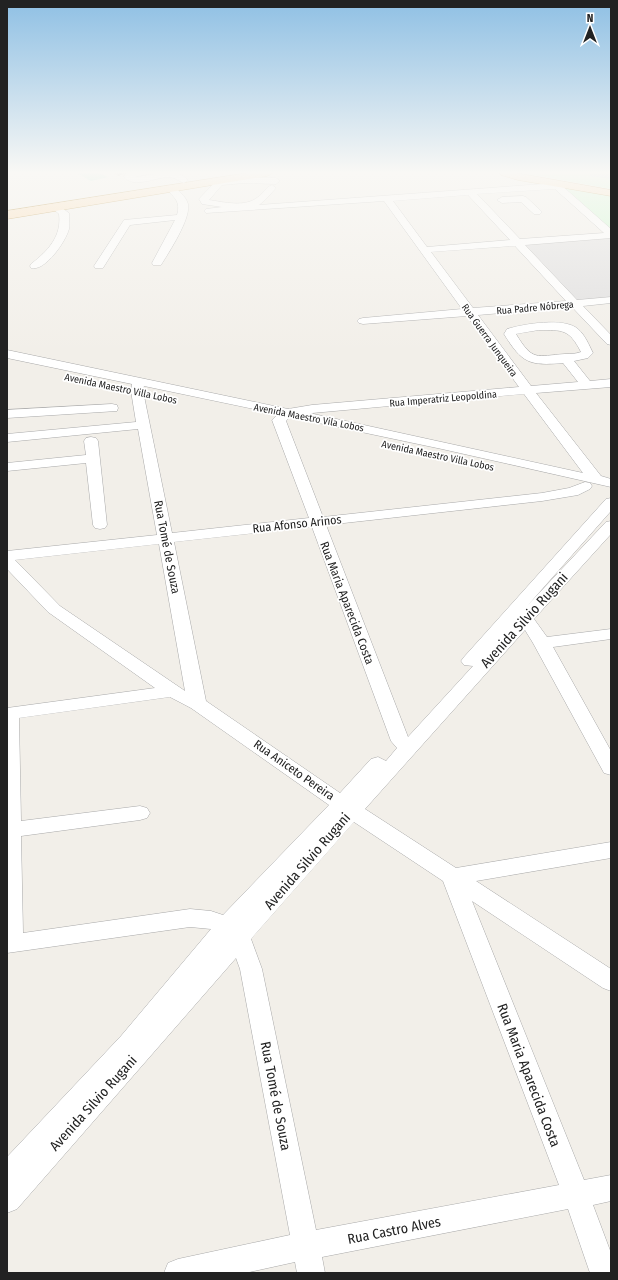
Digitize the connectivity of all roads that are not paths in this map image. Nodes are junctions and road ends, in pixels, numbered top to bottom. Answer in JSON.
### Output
{"nodes":[{"id":1,"x":62,"y":233,"type":"edge"},
{"id":2,"x":120,"y":233,"type":"edge"},
{"id":3,"x":175,"y":233,"type":"edge"},
{"id":4,"x":411,"y":233,"type":"edge"},
{"id":5,"x":509,"y":233,"type":"edge"},
{"id":6,"x":611,"y":235,"type":"edge"},
{"id":7,"x":518,"y":242,"type":"junction"},
{"id":8,"x":423,"y":250,"type":"junction"},
{"id":9,"x":157,"y":262,"type":"dead end"},
{"id":10,"x":35,"y":266,"type":"dead end"},
{"id":11,"x":99,"y":266,"type":"dead end"},
{"id":12,"x":611,"y":300,"type":"edge"},
{"id":13,"x":576,"y":304,"type":"junction"},
{"id":14,"x":470,"y":312,"type":"junction"},
{"id":15,"x":363,"y":321,"type":"dead end"},
{"id":16,"x":611,"y":342,"type":"edge"},
{"id":17,"x":7,"y":354,"type":"edge"},
{"id":18,"x":565,"y":358,"type":"junction"},
{"id":19,"x":7,"y":363,"type":"edge"},
{"id":20,"x":611,"y":383,"type":"edge"},
{"id":21,"x":587,"y":385,"type":"junction"},
{"id":22,"x":138,"y":387,"type":"junction"},
{"id":23,"x":528,"y":391,"type":"junction"},
{"id":24,"x":112,"y":408,"type":"dead end"},
{"id":25,"x":7,"y":414,"type":"edge"},
{"id":26,"x":283,"y":416,"type":"junction"},
{"id":27,"x":144,"y":425,"type":"junction"},
{"id":28,"x":7,"y":438,"type":"edge"},
{"id":29,"x":91,"y":441,"type":"dead end"},
{"id":30,"x":93,"y":458,"type":"junction"},
{"id":31,"x":7,"y":467,"type":"edge"},
{"id":32,"x":590,"y":483,"type":"junction"},
{"id":33,"x":611,"y":483,"type":"edge"},
{"id":34,"x":611,"y":492,"type":"edge"},
{"id":35,"x":611,"y":502,"type":"edge"},
{"id":36,"x":316,"y":522,"type":"junction"},
{"id":37,"x":100,"y":524,"type":"dead end"},
{"id":38,"x":611,"y":525,"type":"edge"},
{"id":39,"x":165,"y":538,"type":"junction"},
{"id":40,"x":7,"y":556,"type":"edge"},
{"id":41,"x":7,"y":560,"type":"edge"},
{"id":42,"x":522,"y":613,"type":"junction"},
{"id":43,"x":611,"y":634,"type":"edge"},
{"id":44,"x":542,"y":643,"type":"junction"},
{"id":45,"x":172,"y":691,"type":"junction"},
{"id":46,"x":197,"y":704,"type":"junction"},
{"id":47,"x":8,"y":714,"type":"edge"},
{"id":48,"x":404,"y":744,"type":"junction"},
{"id":49,"x":611,"y":768,"type":"edge"},
{"id":50,"x":346,"y":806,"type":"junction"},
{"id":51,"x":140,"y":812,"type":"dead end"},
{"id":52,"x":11,"y":830,"type":"junction"},
{"id":53,"x":611,"y":850,"type":"edge"},
{"id":54,"x":452,"y":877,"type":"junction"},
{"id":55,"x":233,"y":931,"type":"junction"},
{"id":56,"x":9,"y":943,"type":"edge"},
{"id":57,"x":611,"y":981,"type":"edge"},
{"id":58,"x":7,"y":1176,"type":"edge"},
{"id":59,"x":611,"y":1188,"type":"edge"},
{"id":60,"x":576,"y":1195,"type":"junction"},
{"id":61,"x":7,"y":1200,"type":"edge"},
{"id":62,"x":306,"y":1246,"type":"junction"},
{"id":63,"x":178,"y":1273,"type":"edge"},
{"id":64,"x":311,"y":1273,"type":"edge"},
{"id":65,"x":604,"y":1273,"type":"edge"}],
"edges":[{"from":1,"to":10,"type":"street"},
{"from":2,"to":11,"type":"street"},
{"from":3,"to":9,"type":"street"},
{"from":4,"to":8,"type":"street","name":"Rua Guerra Junqueira"},
{"from":5,"to":7,"type":"street"},
{"from":6,"to":7,"type":"street"},
{"from":7,"to":8,"type":"street"},
{"from":7,"to":13,"type":"street"},
{"from":8,"to":14,"type":"street","name":"Rua Guerra Junqueira"},
{"from":12,"to":13,"type":"street","name":"Rua Padre Nóbrega"},
{"from":13,"to":14,"type":"street","name":"Rua Padre Nóbrega"},
{"from":13,"to":16,"type":"street"},
{"from":14,"to":15,"type":"street","name":"Rua Padre Nóbrega"},
{"from":14,"to":23,"type":"street","name":"Rua Guerra Junqueira"},
{"from":17,"to":22,"type":"street"},
{"from":18,"to":18,"type":"street"},
{"from":18,"to":21,"type":"street"},
{"from":19,"to":22,"type":"street","name":"Avenida Maestro Villa Lobos"},
{"from":20,"to":21,"type":"street","name":"Rua Imperatriz Leopoldina"},
{"from":21,"to":23,"type":"street","name":"Rua Imperatriz Leopoldina"},
{"from":22,"to":26,"type":"street","name":"Avenida Maestro Villa Lobos"},
{"from":22,"to":27,"type":"street","name":"Rua Tomé de Souza"},
{"from":23,"to":26,"type":"street","name":"Rua Imperatriz Leopoldina"},
{"from":23,"to":32,"type":"street","name":"Rua Guerra Junqueira"},
{"from":24,"to":25,"type":"street"},
{"from":26,"to":32,"type":"street","name":"Avenida Maestro Villa Lobos"},
{"from":26,"to":36,"type":"street","name":"Rua Maria Aparecida Costa"},
{"from":27,"to":28,"type":"street"},
{"from":27,"to":39,"type":"street","name":"Rua Tomé de Souza"},
{"from":29,"to":30,"type":"street"},
{"from":30,"to":31,"type":"street"},
{"from":30,"to":37,"type":"street"},
{"from":32,"to":33,"type":"street"},
{"from":32,"to":34,"type":"street","name":"Avenida Maestro Villa Lobos"},
{"from":32,"to":36,"type":"street","name":"Rua Afonso Arinos"},
{"from":35,"to":42,"type":"street","name":"Avenida Silvio Rugani"},
{"from":36,"to":39,"type":"street","name":"Rua Afonso Arinos"},
{"from":36,"to":48,"type":"street","name":"Rua Maria Aparecida Costa"},
{"from":38,"to":42,"type":"street","name":"Avenida Silvio Rugani"},
{"from":39,"to":40,"type":"street","name":"Rua Afonso Arinos"},
{"from":39,"to":46,"type":"street","name":"Rua Tomé de Souza"},
{"from":41,"to":45,"type":"street","name":"Rua Aniceto Pereira"},
{"from":42,"to":44,"type":"street"},
{"from":42,"to":48,"type":"street","name":"Avenida Silvio Rugani"},
{"from":43,"to":44,"type":"street"},
{"from":44,"to":49,"type":"street"},
{"from":45,"to":46,"type":"street","name":"Rua Aniceto Pereira"},
{"from":45,"to":47,"type":"street"},
{"from":46,"to":50,"type":"street","name":"Rua Aniceto Pereira"},
{"from":47,"to":52,"type":"street"},
{"from":48,"to":50,"type":"street","name":"Avenida Silvio Rugani"},
{"from":50,"to":54,"type":"street","name":"Rua Aniceto Pereira"},
{"from":50,"to":55,"type":"street","name":"Avenida Silvio Rugani"},
{"from":51,"to":52,"type":"street"},
{"from":52,"to":56,"type":"street"},
{"from":53,"to":54,"type":"street"},
{"from":54,"to":57,"type":"street","name":"Rua Aniceto Pereira"},
{"from":54,"to":60,"type":"street","name":"Rua Maria Aparecida Costa"},
{"from":55,"to":56,"type":"street"},
{"from":55,"to":58,"type":"street","name":"Avenida Silvio Rugani"},
{"from":55,"to":61,"type":"street","name":"Avenida Silvio Rugani"},
{"from":55,"to":62,"type":"street","name":"Rua Tomé de Souza"},
{"from":59,"to":60,"type":"street","name":"Rua Castro Alves"},
{"from":60,"to":62,"type":"street","name":"Rua Castro Alves"},
{"from":60,"to":65,"type":"street","name":"Rua Maria Aparecida Costa"},
{"from":62,"to":63,"type":"street","name":"Rua Castro Alves"},
{"from":62,"to":64,"type":"street","name":"Rua Tomé de Souza"}]}
